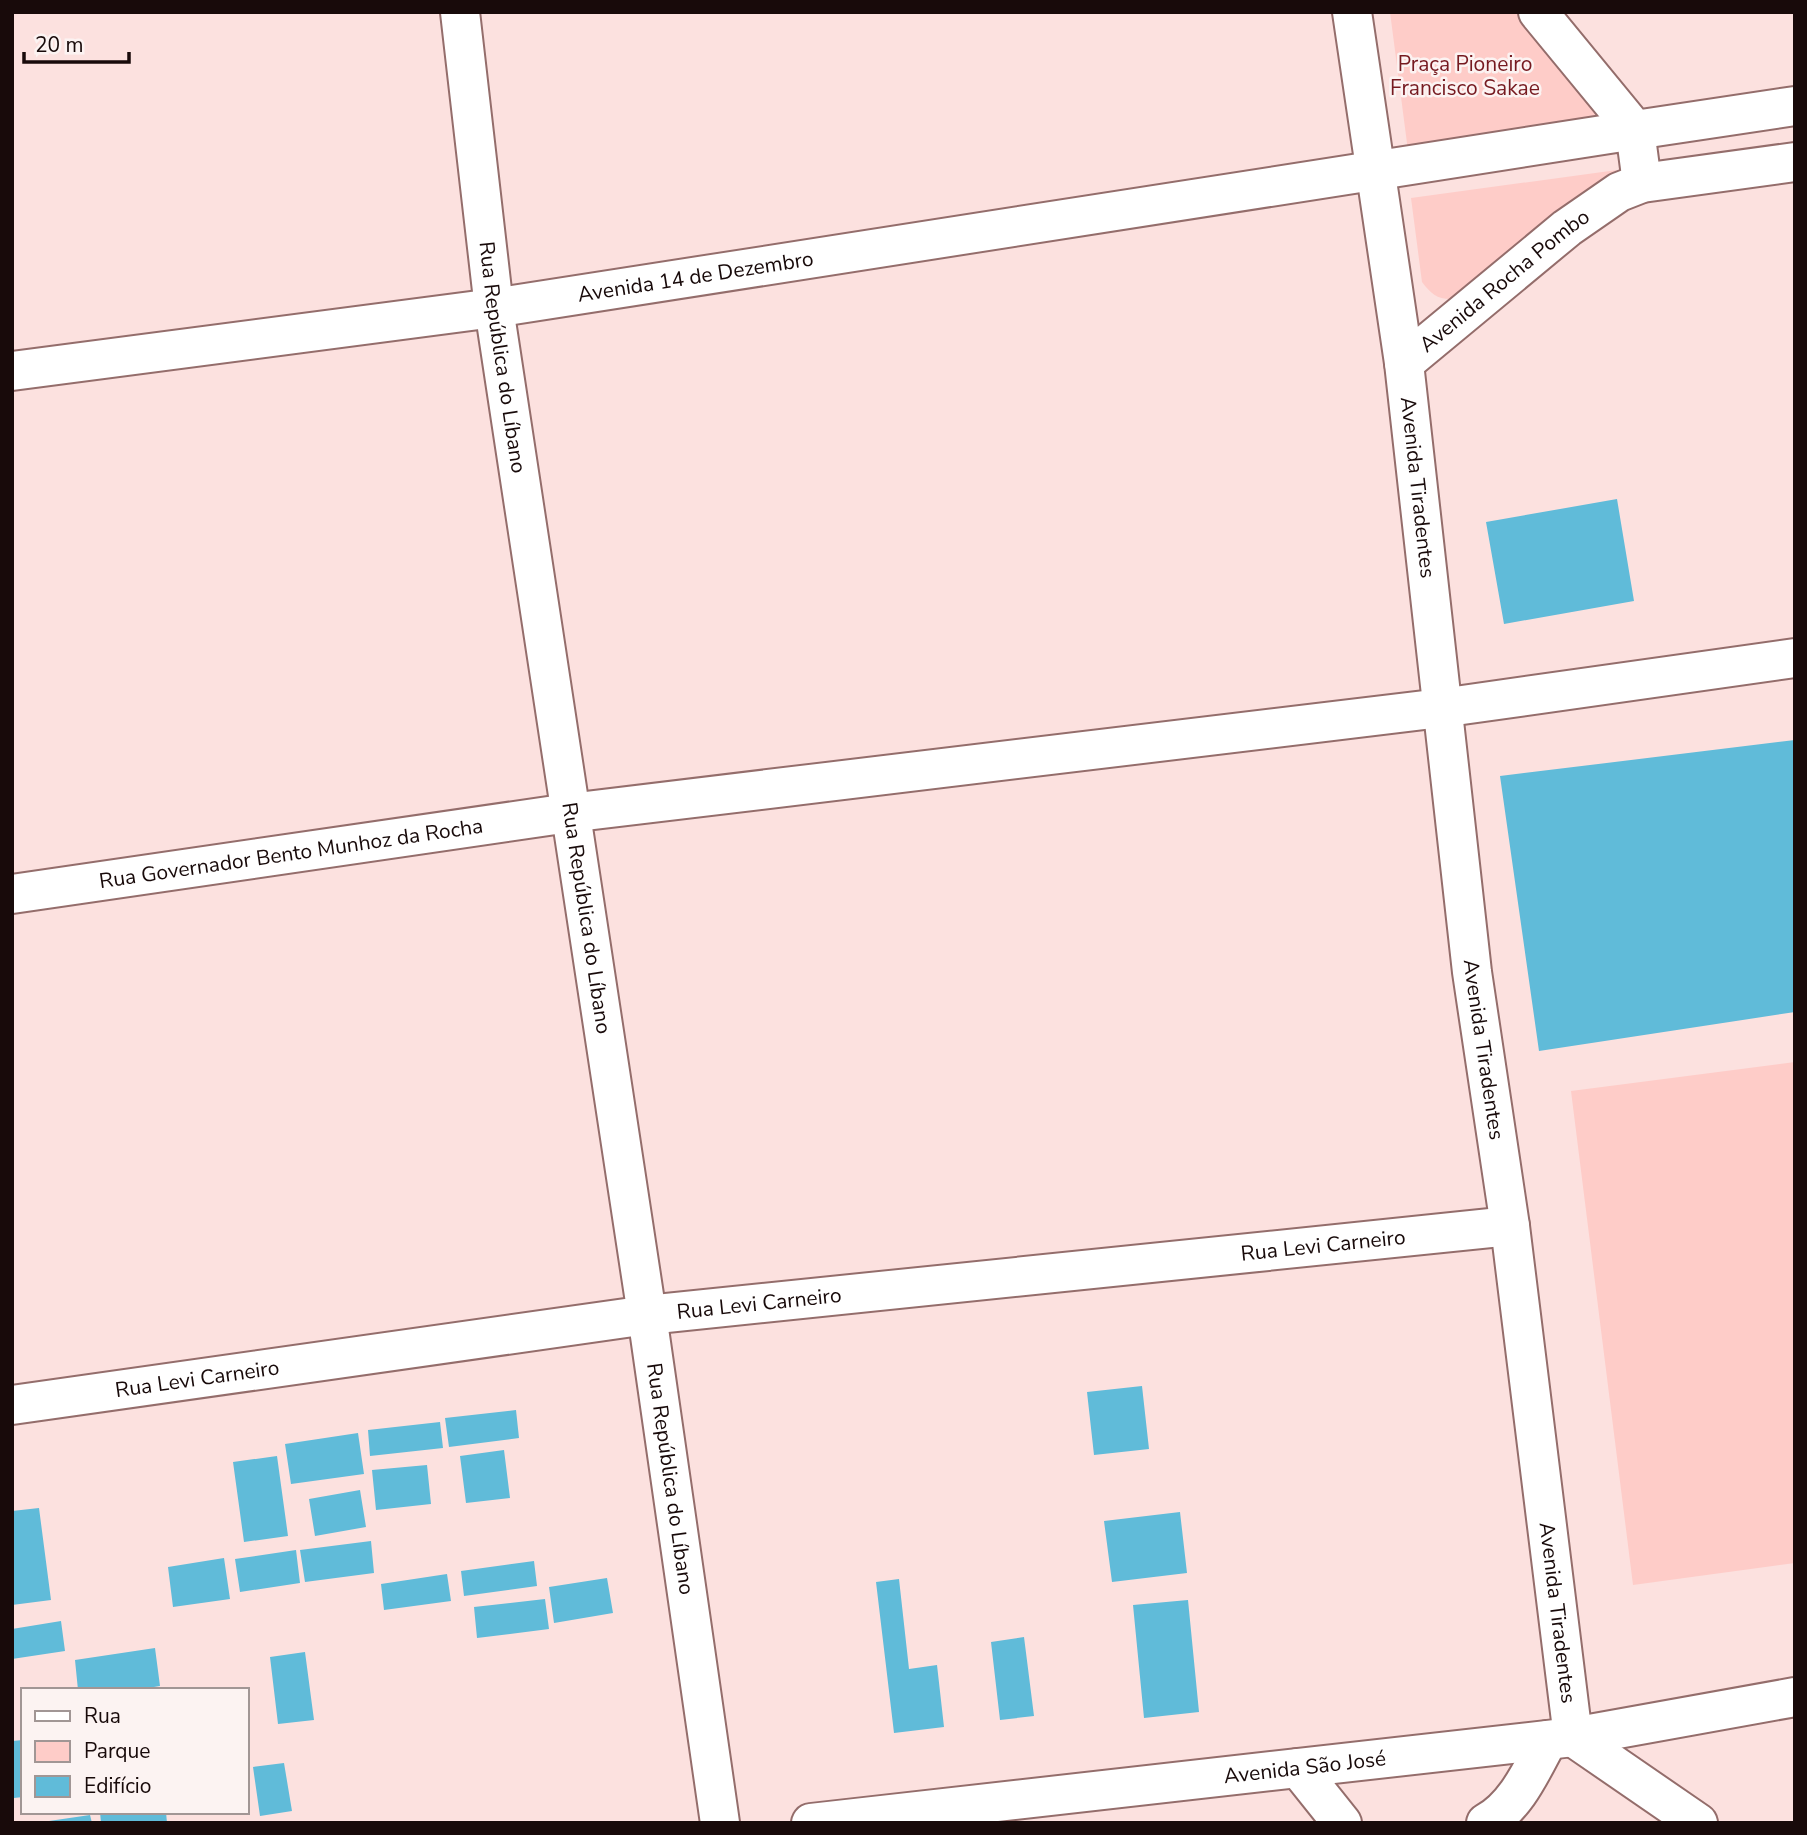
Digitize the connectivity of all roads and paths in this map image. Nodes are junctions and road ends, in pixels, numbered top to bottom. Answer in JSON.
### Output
{"nodes":[{"id":1,"x":460,"y":12,"type":"edge"},
{"id":2,"x":1352,"y":12,"type":"edge"},
{"id":3,"x":1538,"y":12,"type":"edge"},
{"id":4,"x":1795,"y":106,"type":"edge"},
{"id":5,"x":1635,"y":130,"type":"junction"},
{"id":6,"x":1795,"y":162,"type":"edge"},
{"id":7,"x":1377,"y":169,"type":"junction"},
{"id":8,"x":1642,"y":183,"type":"junction"},
{"id":9,"x":494,"y":308,"type":"junction"},
{"id":10,"x":1404,"y":363,"type":"junction"},
{"id":11,"x":12,"y":371,"type":"edge"},
{"id":12,"x":1795,"y":658,"type":"edge"},
{"id":13,"x":1441,"y":708,"type":"junction"},
{"id":14,"x":569,"y":813,"type":"junction"},
{"id":15,"x":12,"y":894,"type":"edge"},
{"id":16,"x":1510,"y":1226,"type":"junction"},
{"id":17,"x":647,"y":1315,"type":"junction"},
{"id":18,"x":12,"y":1405,"type":"edge"},
{"id":19,"x":1795,"y":1697,"type":"edge"},
{"id":20,"x":1561,"y":1738,"type":"junction"},
{"id":21,"x":1298,"y":1768,"type":"junction"},
{"id":22,"x":720,"y":1823,"type":"edge"},
{"id":23,"x":811,"y":1823,"type":"edge"},
{"id":24,"x":1342,"y":1823,"type":"edge"},
{"id":25,"x":1486,"y":1823,"type":"edge"},
{"id":26,"x":1698,"y":1823,"type":"edge"}],
"edges":[{"from":1,"to":9,"type":"street","name":"Rua República do Líbano"},
{"from":2,"to":7,"type":"street","name":"Avenida Rocha Pombo"},
{"from":3,"to":5,"type":"street"},
{"from":4,"to":5,"type":"street"},
{"from":5,"to":7,"type":"street"},
{"from":5,"to":8,"type":"street"},
{"from":6,"to":8,"type":"street","name":"Avenida Rocha Pombo"},
{"from":7,"to":9,"type":"street","name":"Avenida 14 de Dezembro"},
{"from":7,"to":10,"type":"street","name":"Avenida Rocha Pombo"},
{"from":8,"to":10,"type":"street","name":"Avenida Rocha Pombo"},
{"from":9,"to":11,"type":"street","name":"Avenida 14 de Dezembro"},
{"from":9,"to":14,"type":"street","name":"Rua República do Líbano"},
{"from":10,"to":13,"type":"street","name":"Avenida Tiradentes"},
{"from":12,"to":13,"type":"street","name":"Rua Governador Bento Munhoz da Rocha"},
{"from":13,"to":14,"type":"street","name":"Rua Governador Bento Munhoz da Rocha"},
{"from":13,"to":16,"type":"street","name":"Avenida Tiradentes"},
{"from":14,"to":15,"type":"street","name":"Rua Governador Bento Munhoz da Rocha"},
{"from":14,"to":17,"type":"street","name":"Rua República do Líbano"},
{"from":16,"to":17,"type":"street","name":"Rua Levi Carneiro"},
{"from":16,"to":20,"type":"street","name":"Avenida Tiradentes"},
{"from":17,"to":18,"type":"street","name":"Rua Levi Carneiro"},
{"from":17,"to":22,"type":"street","name":"Rua República do Líbano"},
{"from":19,"to":20,"type":"street","name":"Avenida São José"},
{"from":20,"to":21,"type":"street","name":"Avenida São José"},
{"from":20,"to":25,"type":"street"},
{"from":20,"to":26,"type":"street"},
{"from":21,"to":23,"type":"street","name":"Avenida São José"},
{"from":21,"to":24,"type":"street"}]}
